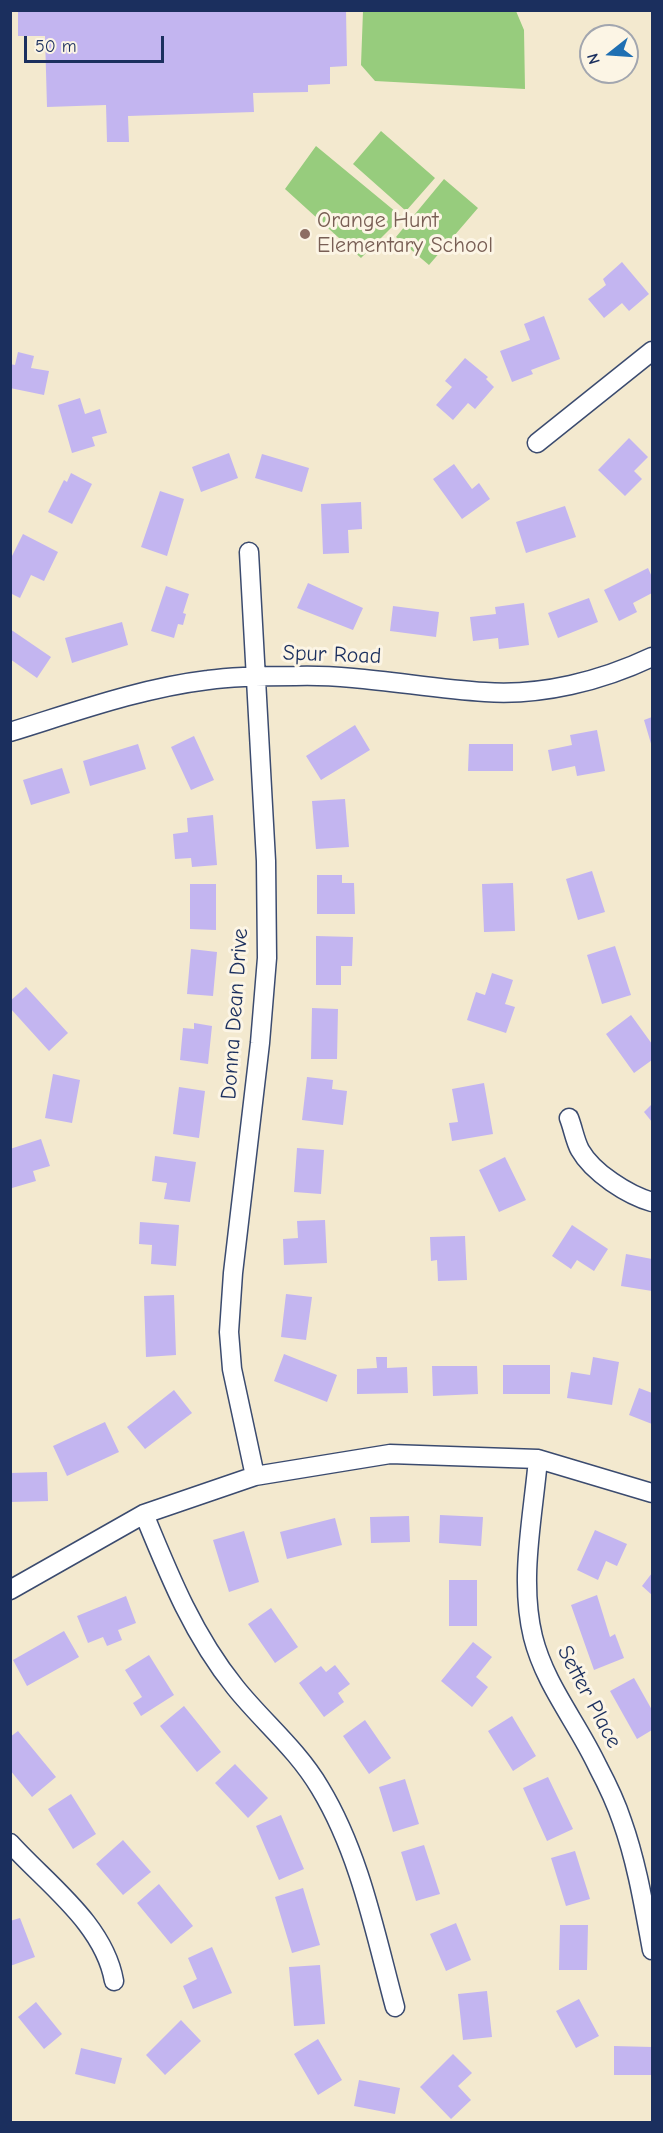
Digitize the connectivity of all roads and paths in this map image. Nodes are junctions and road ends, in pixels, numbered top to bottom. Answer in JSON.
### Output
{"nodes":[{"id":1,"x":652,"y":351,"type":"edge"},
{"id":2,"x":537,"y":443,"type":"dead end"},
{"id":3,"x":249,"y":552,"type":"dead end"},
{"id":4,"x":652,"y":657,"type":"edge"},
{"id":5,"x":256,"y":677,"type":"junction"},
{"id":6,"x":10,"y":732,"type":"edge"},
{"id":7,"x":569,"y":1118,"type":"dead end"},
{"id":8,"x":652,"y":1202,"type":"edge"},
{"id":9,"x":538,"y":1459,"type":"junction"},
{"id":10,"x":255,"y":1476,"type":"junction"},
{"id":11,"x":652,"y":1492,"type":"edge"},
{"id":12,"x":144,"y":1514,"type":"junction"},
{"id":13,"x":10,"y":1590,"type":"edge"},
{"id":14,"x":12,"y":1847,"type":"edge"},
{"id":15,"x":652,"y":1950,"type":"edge"},
{"id":16,"x":114,"y":1981,"type":"dead end"},
{"id":17,"x":395,"y":2007,"type":"dead end"}],
"edges":[{"from":1,"to":2,"type":"street"},
{"from":3,"to":5,"type":"street","name":"Donna Dean Drive"},
{"from":4,"to":5,"type":"street","name":"Spur Road"},
{"from":5,"to":6,"type":"street","name":"Spur Road"},
{"from":5,"to":10,"type":"street","name":"Donna Dean Drive"},
{"from":7,"to":8,"type":"street"},
{"from":9,"to":10,"type":"street"},
{"from":9,"to":11,"type":"street"},
{"from":9,"to":15,"type":"street","name":"Setter Place"},
{"from":10,"to":12,"type":"street"},
{"from":12,"to":13,"type":"street"},
{"from":12,"to":17,"type":"street"},
{"from":14,"to":16,"type":"street"}]}
